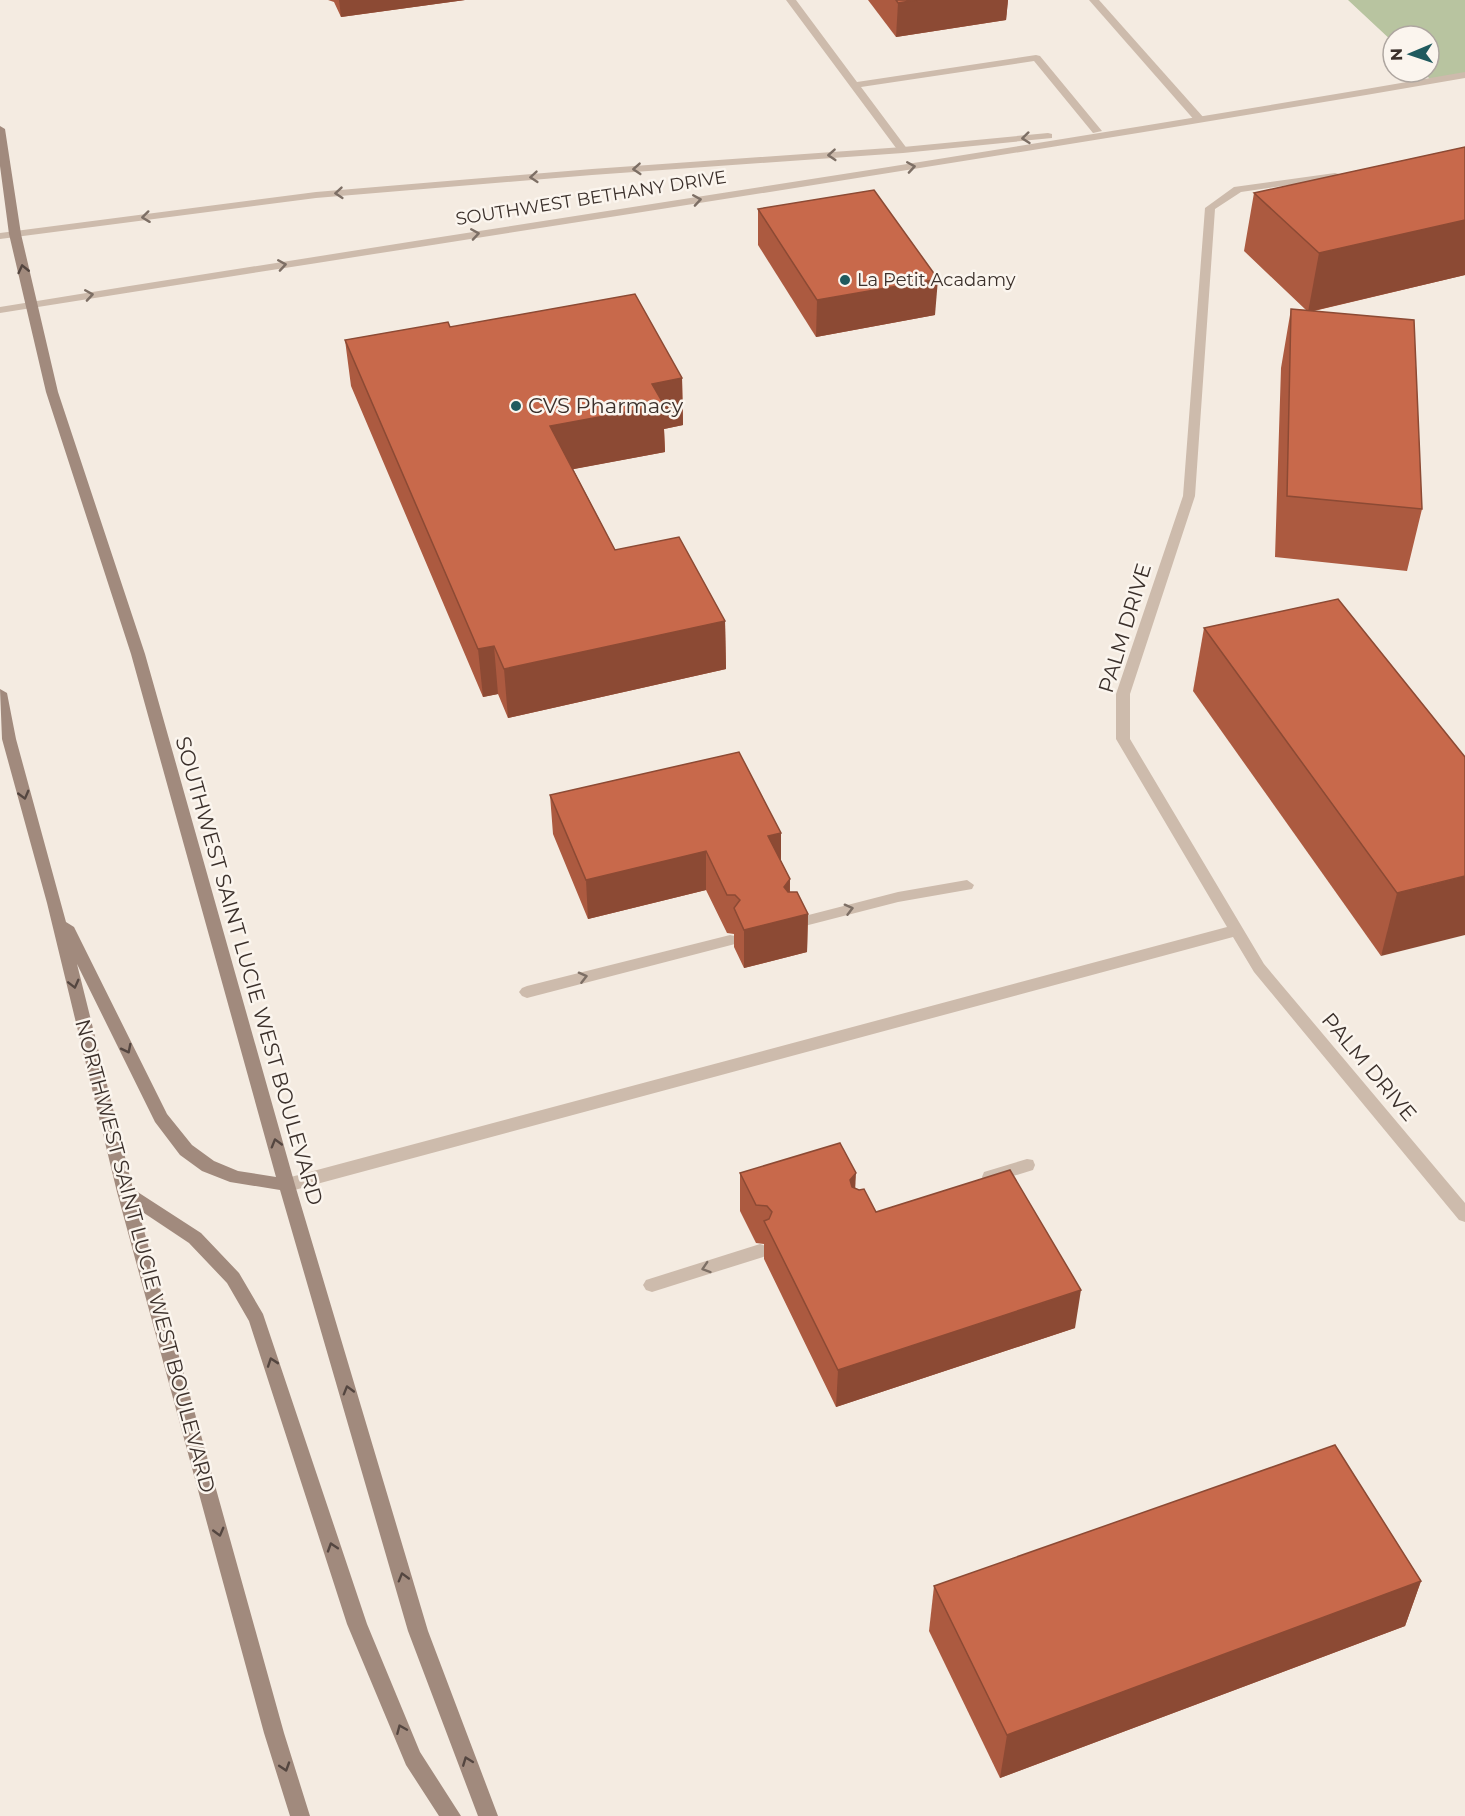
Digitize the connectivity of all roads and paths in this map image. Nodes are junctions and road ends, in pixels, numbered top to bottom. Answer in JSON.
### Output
{"nodes":[{"id":1,"x":791,"y":0,"type":"edge"},
{"id":2,"x":1094,"y":0,"type":"edge"},
{"id":3,"x":1465,"y":75,"type":"edge"},
{"id":4,"x":854,"y":85,"type":"junction"},
{"id":5,"x":1194,"y":120,"type":"junction"},
{"id":6,"x":0,"y":129,"type":"edge"},
{"id":7,"x":1097,"y":131,"type":"junction"},
{"id":8,"x":903,"y":150,"type":"junction"},
{"id":9,"x":1354,"y":173,"type":"edge"},
{"id":10,"x":15,"y":234,"type":"junction"},
{"id":11,"x":0,"y":236,"type":"edge"},
{"id":12,"x":32,"y":304,"type":"junction"},
{"id":13,"x":0,"y":310,"type":"edge"},
{"id":14,"x":0,"y":693,"type":"edge"},
{"id":15,"x":967,"y":885,"type":"dead end"},
{"id":16,"x":54,"y":903,"type":"junction"},
{"id":17,"x":793,"y":924,"type":"edge"},
{"id":18,"x":1237,"y":930,"type":"junction"},
{"id":19,"x":730,"y":940,"type":"dead end"},
{"id":20,"x":527,"y":992,"type":"dead end"},
{"id":21,"x":1027,"y":1165,"type":"dead end"},
{"id":22,"x":970,"y":1183,"type":"edge"},
{"id":23,"x":287,"y":1185,"type":"junction"},
{"id":24,"x":125,"y":1192,"type":"junction"},
{"id":25,"x":1465,"y":1215,"type":"edge"},
{"id":26,"x":760,"y":1251,"type":"dead end"},
{"id":27,"x":652,"y":1285,"type":"dead end"},
{"id":28,"x":300,"y":1816,"type":"edge"},
{"id":29,"x":451,"y":1816,"type":"edge"},
{"id":30,"x":488,"y":1816,"type":"edge"}],
"edges":[{"from":1,"to":4,"type":"street"},
{"from":2,"to":5,"type":"street"},
{"from":3,"to":5,"type":"street","name":"SOUTHWEST BETHANY DRIVE"},
{"from":4,"to":7,"type":"street"},
{"from":4,"to":8,"type":"street"},
{"from":5,"to":7,"type":"street","name":"SOUTHWEST BETHANY DRIVE"},
{"from":12,"to":5,"type":"street","name":"SOUTHWEST BETHANY DRIVE","one_way":true},
{"from":6,"to":10,"type":"main road","name":"SOUTHWEST SAINT LUCIE WEST BOULEVARD"},
{"from":7,"to":8,"type":"street","name":"SOUTHWEST BETHANY DRIVE","one_way":true},
{"from":8,"to":10,"type":"street","name":"SOUTHWEST BETHANY DRIVE","one_way":true},
{"from":9,"to":18,"type":"street","name":"PALM DRIVE"},
{"from":10,"to":11,"type":"street","name":"SOUTHWEST BETHANY DRIVE"},
{"from":12,"to":10,"type":"main road","name":"SOUTHWEST SAINT LUCIE WEST BOULEVARD","one_way":true},
{"from":12,"to":13,"type":"street","name":"SOUTHWEST BETHANY DRIVE"},
{"from":23,"to":12,"type":"main road","name":"SOUTHWEST SAINT LUCIE WEST BOULEVARD","one_way":true},
{"from":14,"to":16,"type":"main road","name":"NORTHWEST SAINT LUCIE WEST BOULEVARD","one_way":true},
{"from":17,"to":15,"type":"street","one_way":true},
{"from":16,"to":23,"type":"main road","one_way":true},
{"from":16,"to":24,"type":"main road","name":"NORTHWEST SAINT LUCIE WEST BOULEVARD","one_way":true},
{"from":18,"to":23,"type":"street"},
{"from":18,"to":25,"type":"street","name":"PALM DRIVE"},
{"from":20,"to":19,"type":"street","one_way":true},
{"from":21,"to":22,"type":"street"},
{"from":30,"to":23,"type":"main road","name":"SOUTHWEST SAINT LUCIE WEST BOULEVARD","one_way":true},
{"from":24,"to":28,"type":"main road","name":"NORTHWEST SAINT LUCIE WEST BOULEVARD","one_way":true},
{"from":29,"to":24,"type":"main road","one_way":true},
{"from":26,"to":27,"type":"street","one_way":true}]}
